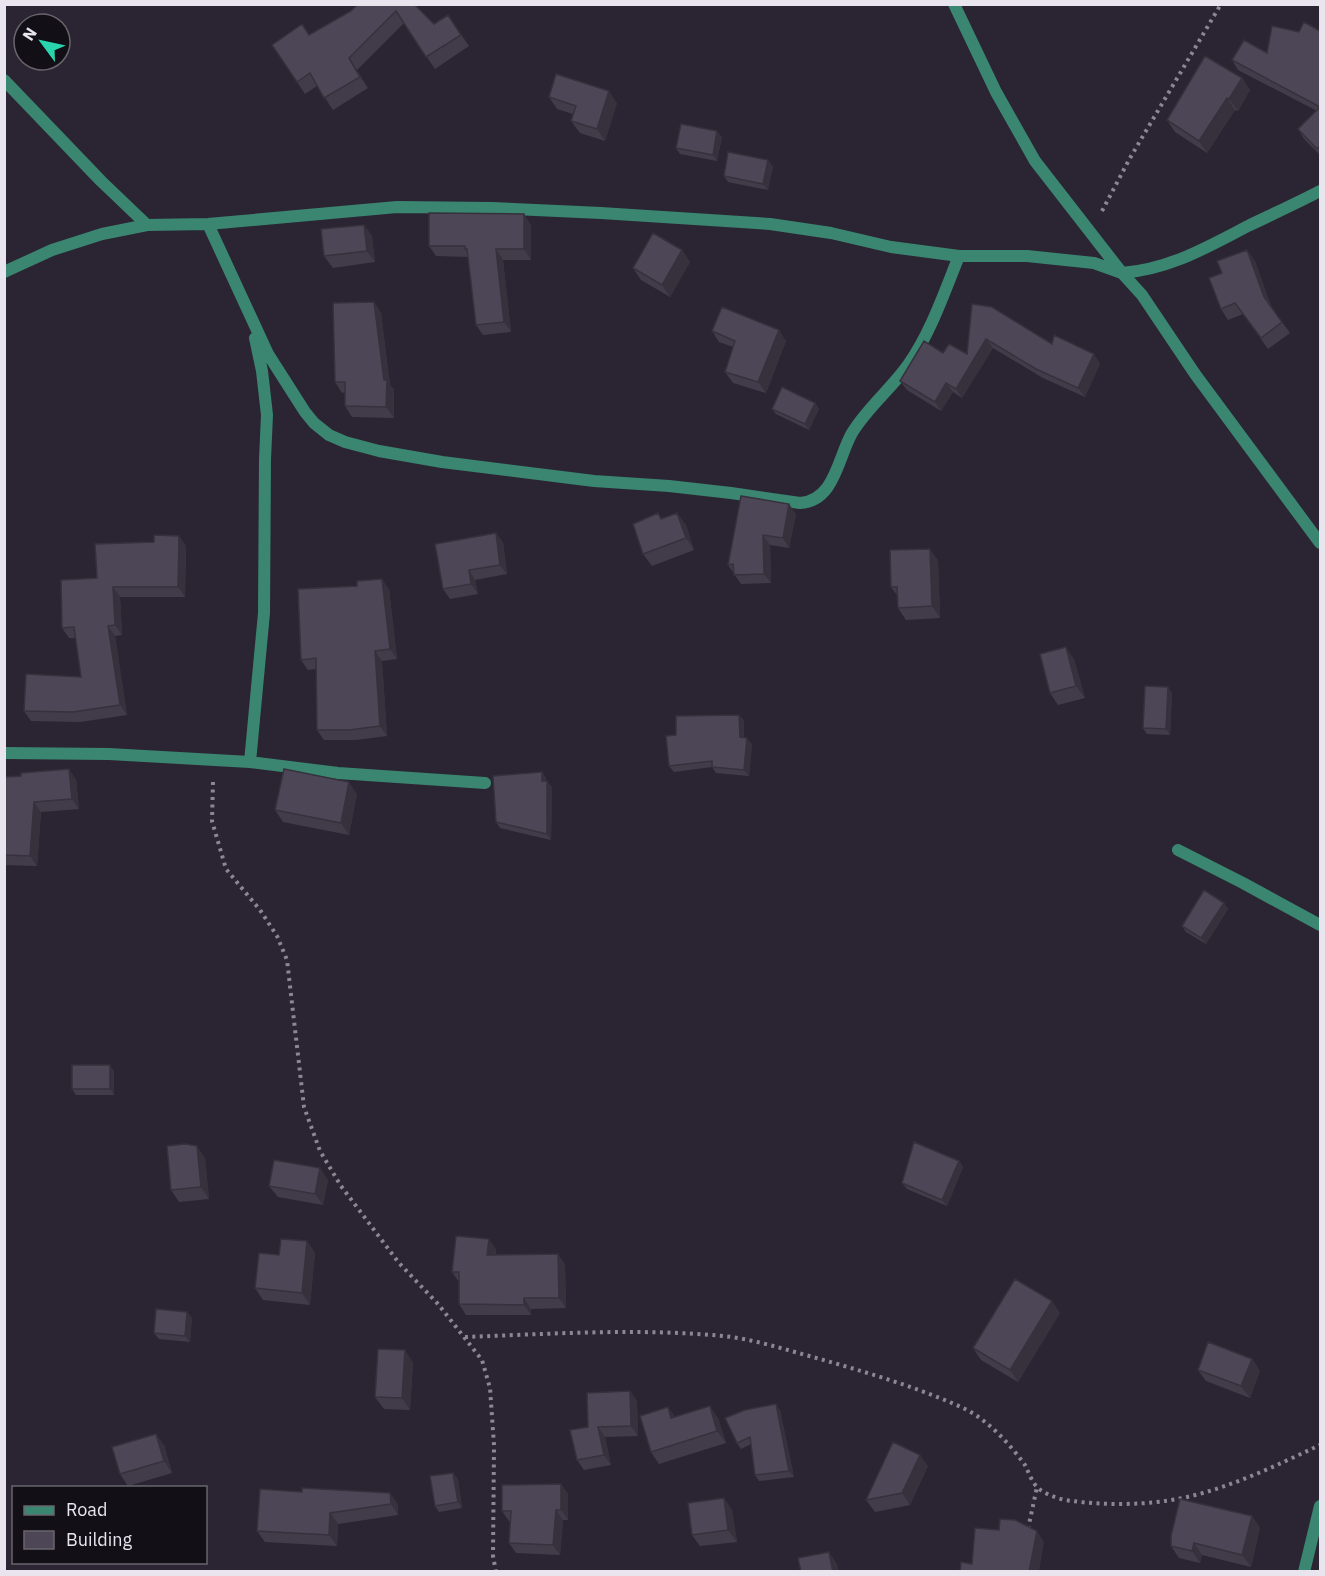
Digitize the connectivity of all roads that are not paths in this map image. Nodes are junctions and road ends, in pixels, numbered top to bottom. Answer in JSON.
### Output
{"nodes":[{"id":1,"x":954,"y":4,"type":"edge"},
{"id":2,"x":4,"y":80,"type":"edge"},
{"id":3,"x":1320,"y":191,"type":"edge"},
{"id":4,"x":208,"y":224,"type":"junction"},
{"id":5,"x":147,"y":225,"type":"junction"},
{"id":6,"x":959,"y":256,"type":"junction"},
{"id":7,"x":4,"y":272,"type":"edge"},
{"id":8,"x":1122,"y":273,"type":"junction"},
{"id":9,"x":250,"y":316,"type":"junction"},
{"id":10,"x":1320,"y":543,"type":"edge"},
{"id":11,"x":4,"y":753,"type":"edge"},
{"id":12,"x":250,"y":762,"type":"junction"},
{"id":13,"x":484,"y":783,"type":"dead end"},
{"id":14,"x":1178,"y":850,"type":"dead end"},
{"id":15,"x":1320,"y":926,"type":"edge"},
{"id":16,"x":1320,"y":1506,"type":"edge"},
{"id":17,"x":1304,"y":1572,"type":"edge"}],
"edges":[{"from":1,"to":8,"type":"street"},
{"from":2,"to":5,"type":"street"},
{"from":3,"to":8,"type":"street"},
{"from":4,"to":5,"type":"street"},
{"from":4,"to":6,"type":"street"},
{"from":4,"to":9,"type":"street"},
{"from":5,"to":7,"type":"street"},
{"from":6,"to":8,"type":"street"},
{"from":6,"to":9,"type":"street"},
{"from":8,"to":10,"type":"street"},
{"from":9,"to":12,"type":"street"},
{"from":11,"to":12,"type":"street"},
{"from":12,"to":13,"type":"street"},
{"from":14,"to":15,"type":"street"},
{"from":16,"to":17,"type":"street"}]}
